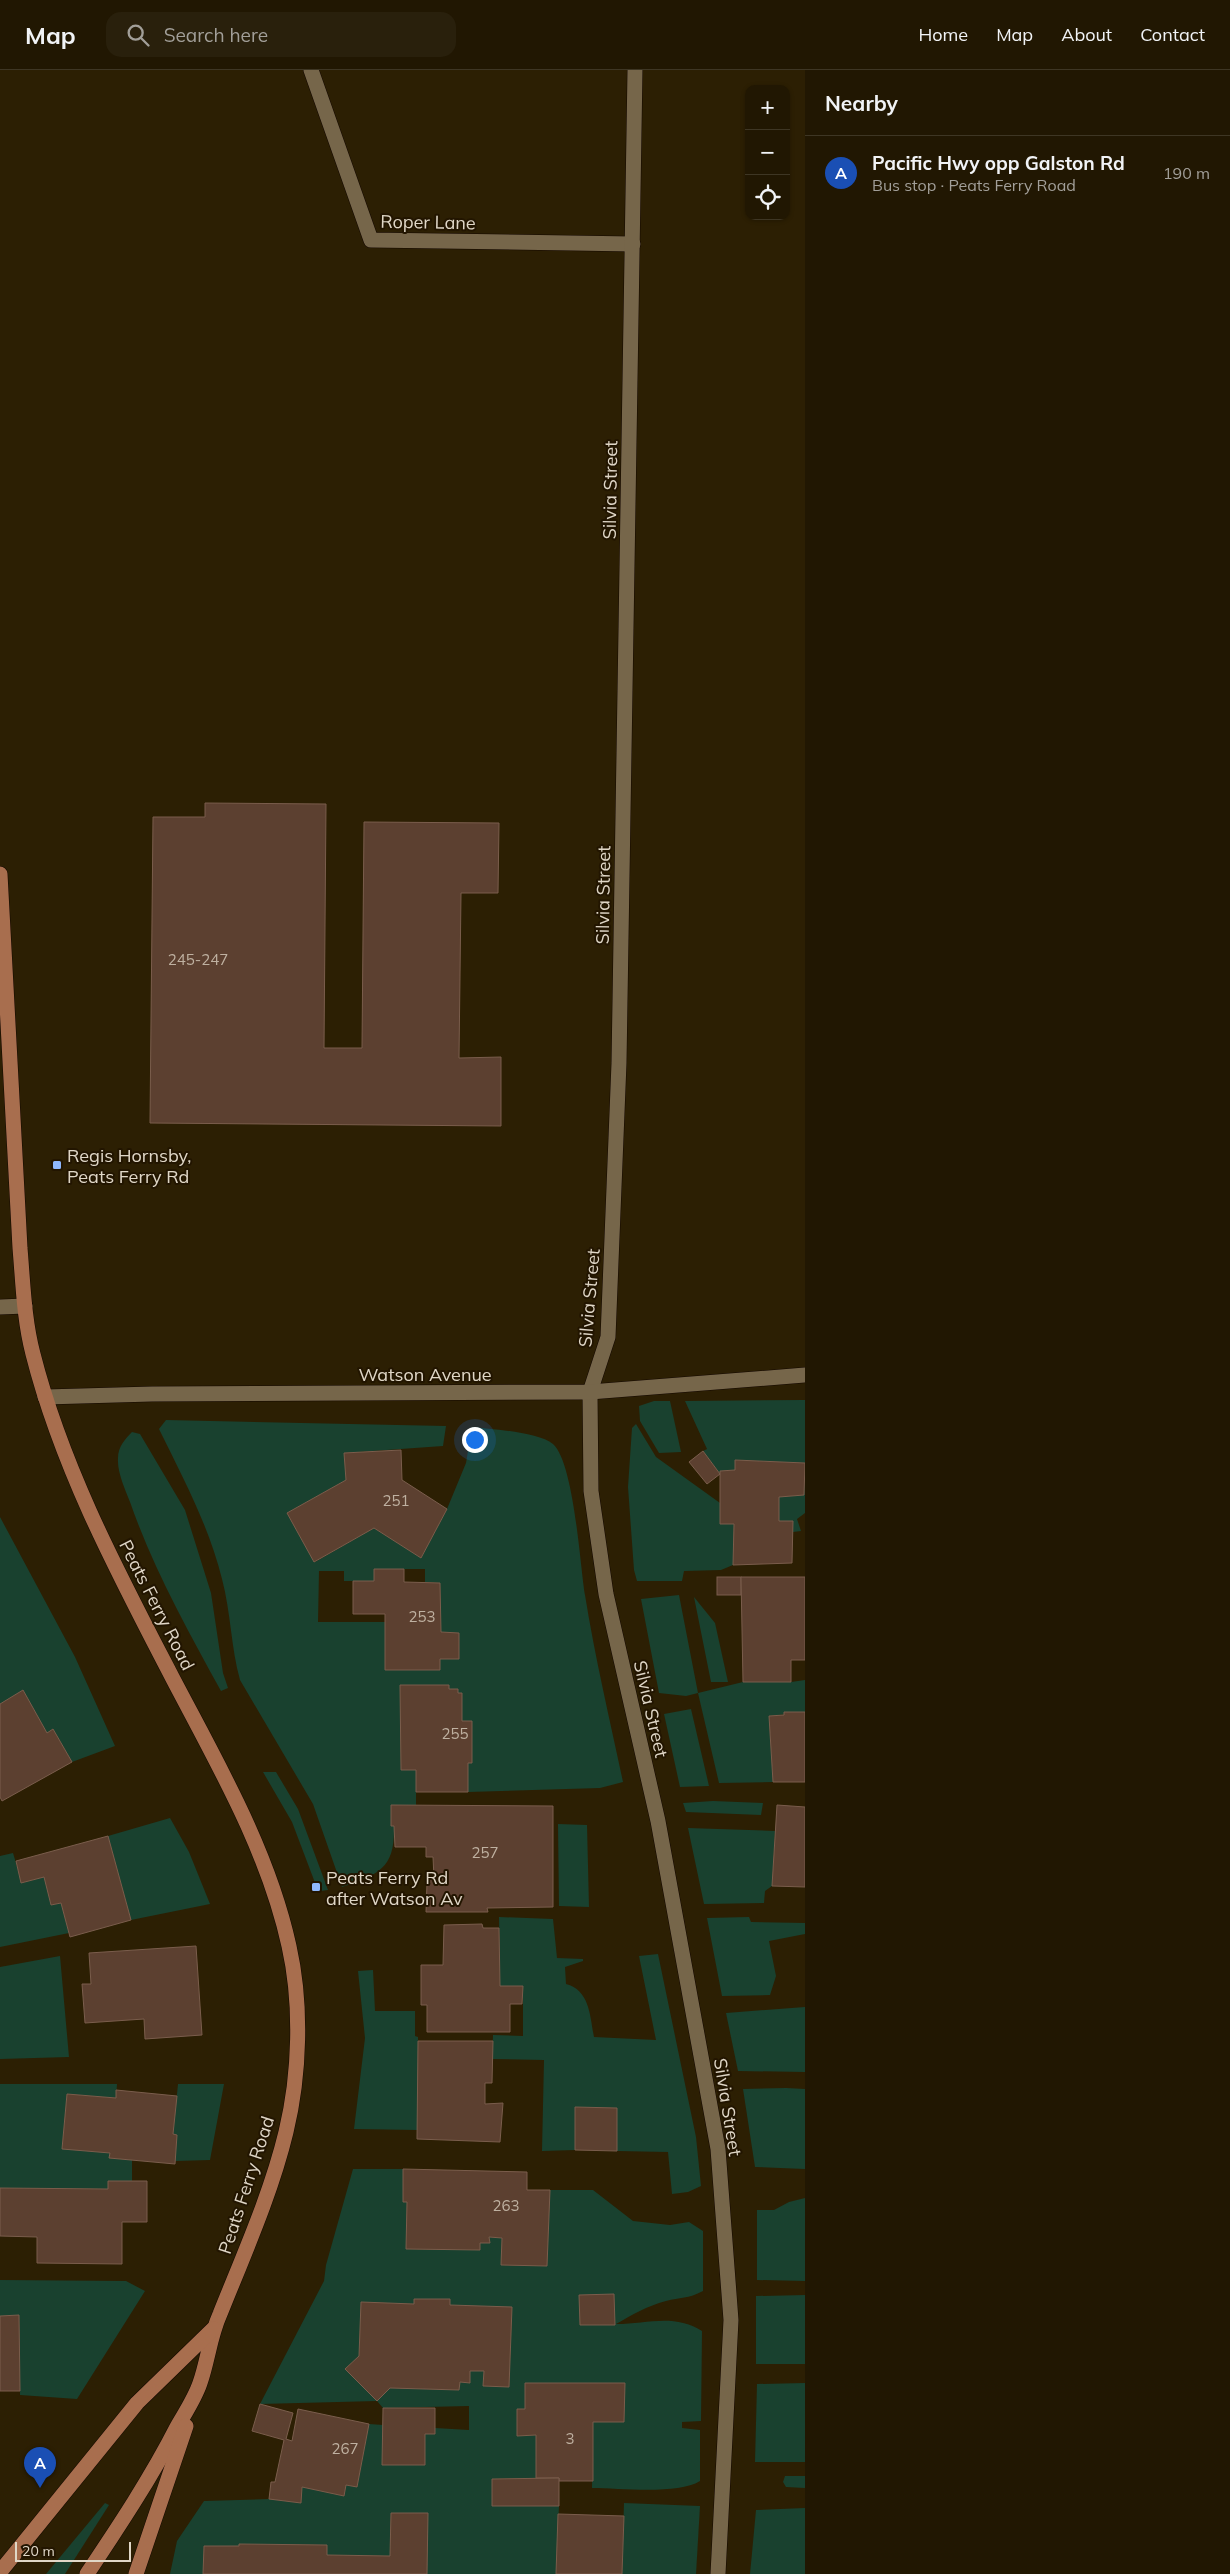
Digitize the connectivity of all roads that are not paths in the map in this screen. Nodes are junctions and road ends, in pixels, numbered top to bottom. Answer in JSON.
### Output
{"nodes":[{"id":1,"x":311,"y":70,"type":"edge"},
{"id":2,"x":635,"y":70,"type":"edge"},
{"id":3,"x":633,"y":244,"type":"junction"},
{"id":4,"x":0,"y":874,"type":"edge"},
{"id":5,"x":25,"y":1306,"type":"junction"},
{"id":6,"x":0,"y":1307,"type":"edge"},
{"id":7,"x":805,"y":1375,"type":"edge"},
{"id":8,"x":590,"y":1392,"type":"junction"},
{"id":9,"x":45,"y":1397,"type":"junction"},
{"id":10,"x":213,"y":2329,"type":"junction"},
{"id":11,"x":200,"y":2384,"type":"junction"},
{"id":12,"x":0,"y":2572,"type":"edge"},
{"id":13,"x":87,"y":2574,"type":"edge"},
{"id":14,"x":136,"y":2574,"type":"edge"},
{"id":15,"x":718,"y":2574,"type":"edge"}],
"edges":[{"from":1,"to":3,"type":"street","name":"Roper Lane"},
{"from":2,"to":3,"type":"street","name":"Silvia Street"},
{"from":3,"to":8,"type":"street","name":"Silvia Street"},
{"from":4,"to":5,"type":"main road","name":"Peats Ferry Road"},
{"from":5,"to":6,"type":"street"},
{"from":5,"to":9,"type":"main road","name":"Peats Ferry Road"},
{"from":7,"to":8,"type":"street","name":"Watson Avenue"},
{"from":8,"to":9,"type":"street","name":"Watson Avenue"},
{"from":8,"to":15,"type":"street","name":"Silvia Street"},
{"from":9,"to":10,"type":"main road","name":"Peats Ferry Road"},
{"from":10,"to":11,"type":"main road","name":"Peats Ferry Road"},
{"from":10,"to":12,"type":"main road","name":"Peats Ferry Road"},
{"from":11,"to":13,"type":"main road","name":"Peats Ferry Road"},
{"from":11,"to":14,"type":"main road"}]}
